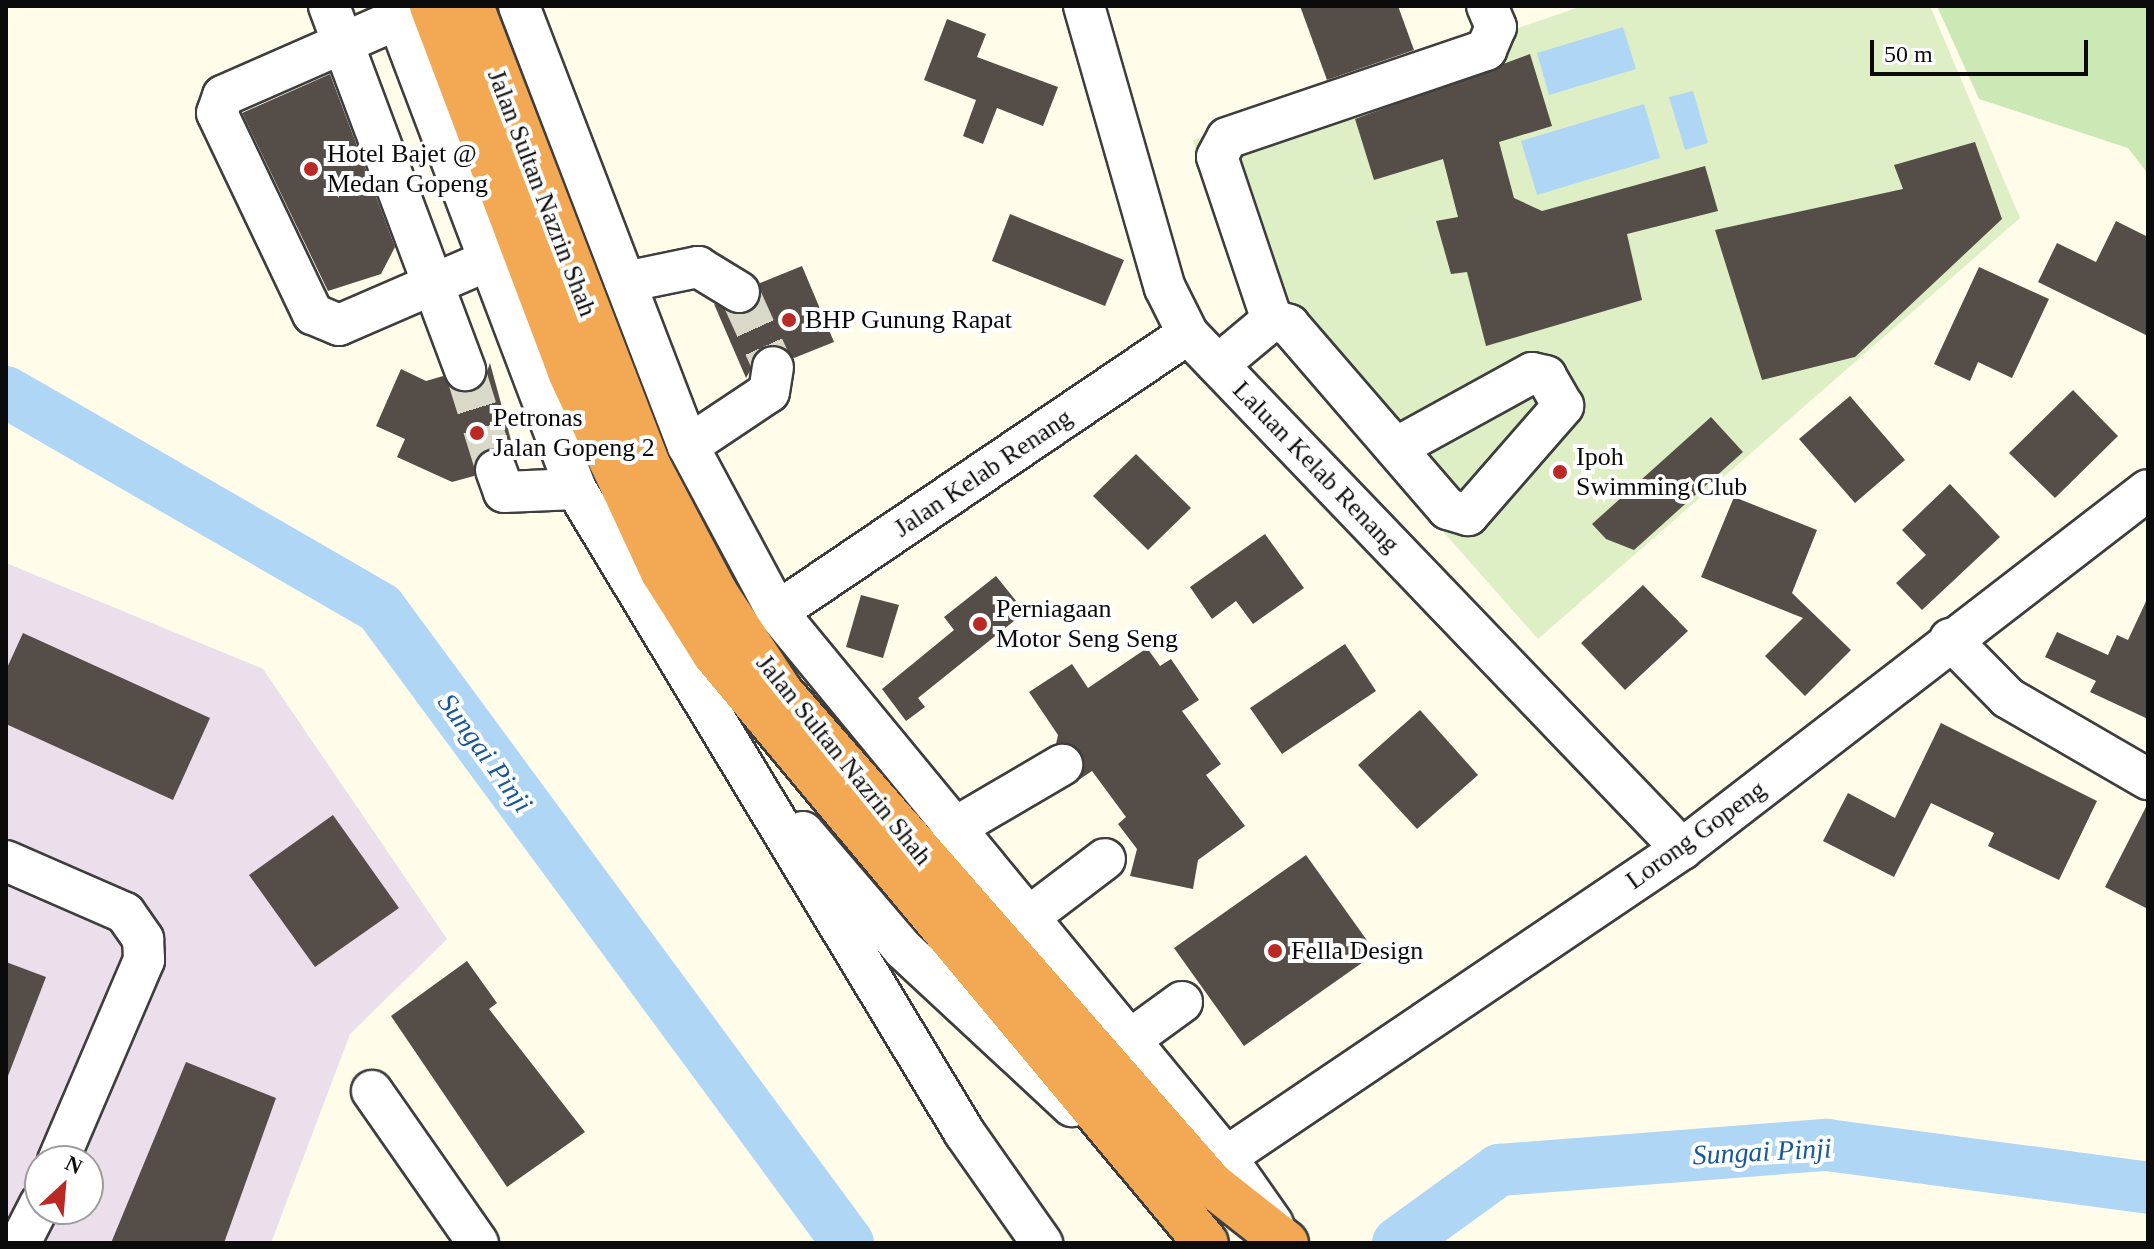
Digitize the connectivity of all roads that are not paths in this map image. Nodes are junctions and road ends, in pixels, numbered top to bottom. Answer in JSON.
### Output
{"nodes":[{"id":1,"x":471,"y":6,"type":"edge"},
{"id":2,"x":519,"y":6,"type":"edge"},
{"id":3,"x":1084,"y":6,"type":"edge"},
{"id":4,"x":1487,"y":6,"type":"edge"},
{"id":5,"x":408,"y":10,"type":"edge"},
{"id":6,"x":336,"y":24,"type":"edge"},
{"id":7,"x":489,"y":260,"type":"junction"},
{"id":8,"x":625,"y":282,"type":"junction"},
{"id":9,"x":434,"y":283,"type":"junction"},
{"id":10,"x":739,"y":292,"type":"tunnel mouth"},
{"id":11,"x":1272,"y":320,"type":"junction"},
{"id":12,"x":1188,"y":334,"type":"junction"},
{"id":13,"x":1218,"y":365,"type":"junction"},
{"id":14,"x":773,"y":367,"type":"dead end"},
{"id":15,"x":465,"y":370,"type":"tunnel mouth"},
{"id":16,"x":688,"y":446,"type":"junction"},
{"id":17,"x":1399,"y":446,"type":"dead end"},
{"id":18,"x":496,"y":470,"type":"tunnel mouth"},
{"id":19,"x":633,"y":471,"type":"junction"},
{"id":20,"x":576,"y":489,"type":"junction"},
{"id":21,"x":2148,"y":490,"type":"edge"},
{"id":22,"x":777,"y":612,"type":"junction"},
{"id":23,"x":1950,"y":639,"type":"junction"},
{"id":24,"x":676,"y":663,"type":"junction"},
{"id":25,"x":1062,"y":765,"type":"dead end"},
{"id":26,"x":2148,"y":779,"type":"edge"},
{"id":27,"x":951,"y":830,"type":"junction"},
{"id":28,"x":1682,"y":849,"type":"junction"},
{"id":29,"x":1105,"y":859,"type":"dead end"},
{"id":30,"x":6,"y":861,"type":"edge"},
{"id":31,"x":1026,"y":919,"type":"junction"},
{"id":32,"x":1182,"y":1002,"type":"dead end"},
{"id":33,"x":1127,"y":1042,"type":"junction"},
{"id":34,"x":372,"y":1091,"type":"dead end"},
{"id":35,"x":65,"y":1145,"type":"edge"},
{"id":36,"x":1226,"y":1157,"type":"junction"},
{"id":37,"x":1171,"y":1199,"type":"junction"},
{"id":38,"x":29,"y":1225,"type":"edge"},
{"id":39,"x":1284,"y":1241,"type":"edge"},
{"id":40,"x":20,"y":1243,"type":"edge"},
{"id":41,"x":478,"y":1243,"type":"edge"},
{"id":42,"x":1042,"y":1243,"type":"edge"},
{"id":43,"x":1206,"y":1243,"type":"edge"}],
"edges":[{"from":1,"to":19,"type":"highway","name":"Jalan Sultan Nazrin Shah"},
{"from":2,"to":8,"type":"street"},
{"from":3,"to":12,"type":"street","name":"Laluan Kelab Renang"},
{"from":4,"to":11,"type":"street"},
{"from":5,"to":6,"type":"street"},
{"from":5,"to":7,"type":"street"},
{"from":5,"to":19,"type":"highway","name":"Jalan Sultan Nazrin Shah"},
{"from":6,"to":9,"type":"street"},
{"from":6,"to":9,"type":"street"},
{"from":7,"to":9,"type":"street"},
{"from":7,"to":20,"type":"street"},
{"from":8,"to":10,"type":"street"},
{"from":8,"to":16,"type":"street"},
{"from":9,"to":15,"type":"street"},
{"from":11,"to":13,"type":"street"},
{"from":11,"to":17,"type":"street"},
{"from":12,"to":13,"type":"street","name":"Laluan Kelab Renang"},
{"from":12,"to":22,"type":"street","name":"Jalan Kelab Renang"},
{"from":13,"to":28,"type":"street","name":"Laluan Kelab Renang"},
{"from":14,"to":16,"type":"street"},
{"from":16,"to":22,"type":"street"},
{"from":18,"to":20,"type":"street"},
{"from":19,"to":37,"type":"highway","name":"Jalan Sultan Nazrin Shah"},
{"from":19,"to":39,"type":"highway","name":"Jalan Sultan Nazrin Shah"},
{"from":20,"to":24,"type":"street"},
{"from":21,"to":23,"type":"street","name":"Lorong Gopeng"},
{"from":22,"to":27,"type":"street"},
{"from":23,"to":26,"type":"street"},
{"from":23,"to":28,"type":"street","name":"Lorong Gopeng"},
{"from":24,"to":37,"type":"street"},
{"from":24,"to":42,"type":"street"},
{"from":25,"to":27,"type":"street"},
{"from":27,"to":31,"type":"street"},
{"from":28,"to":36,"type":"street","name":"Lorong Gopeng"},
{"from":29,"to":31,"type":"street"},
{"from":30,"to":35,"type":"street"},
{"from":31,"to":33,"type":"street"},
{"from":32,"to":33,"type":"street"},
{"from":33,"to":36,"type":"street"},
{"from":34,"to":41,"type":"street"},
{"from":36,"to":39,"type":"street"},
{"from":37,"to":43,"type":"highway","name":"Jalan Sultan Nazrin Shah"},
{"from":38,"to":40,"type":"street"}]}
